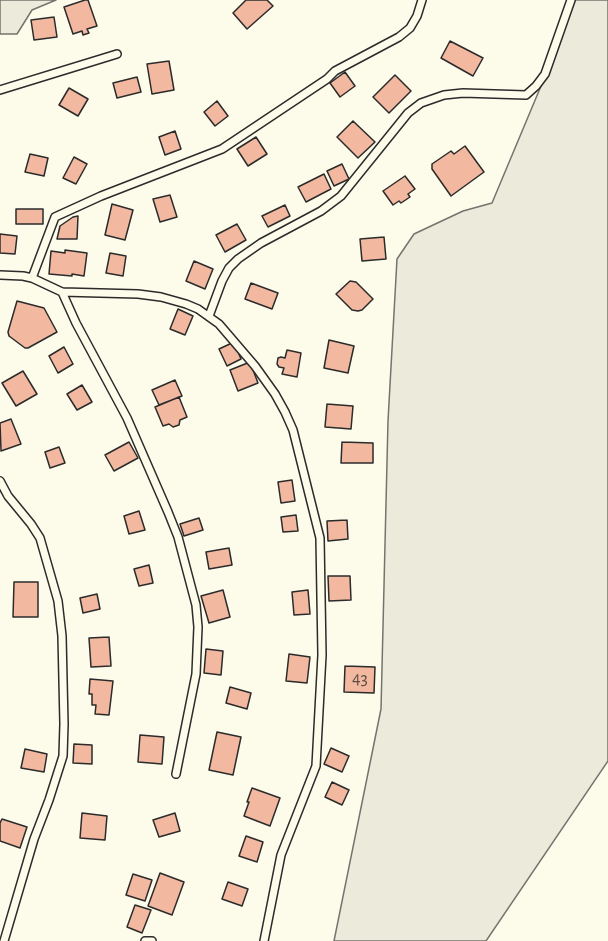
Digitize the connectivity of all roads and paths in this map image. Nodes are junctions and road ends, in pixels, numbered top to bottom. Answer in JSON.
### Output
{"nodes":[{"id":1,"x":422,"y":0,"type":"edge"},
{"id":2,"x":571,"y":0,"type":"edge"},
{"id":3,"x":117,"y":54,"type":"dead end"},
{"id":4,"x":0,"y":90,"type":"edge"},
{"id":5,"x":0,"y":275,"type":"edge"},
{"id":6,"x":32,"y":278,"type":"junction"},
{"id":7,"x":62,"y":292,"type":"junction"},
{"id":8,"x":209,"y":316,"type":"junction"},
{"id":9,"x":0,"y":481,"type":"edge"},
{"id":10,"x":176,"y":774,"type":"dead end"},
{"id":11,"x":4,"y":941,"type":"edge"},
{"id":12,"x":145,"y":941,"type":"edge"},
{"id":13,"x":152,"y":941,"type":"edge"},
{"id":14,"x":264,"y":941,"type":"edge"}],
"edges":[{"from":1,"to":6,"type":"lane"},
{"from":2,"to":8,"type":"lane"},
{"from":3,"to":4,"type":"lane"},
{"from":5,"to":6,"type":"lane"},
{"from":6,"to":7,"type":"lane"},
{"from":7,"to":8,"type":"lane"},
{"from":7,"to":10,"type":"lane"},
{"from":8,"to":14,"type":"lane"},
{"from":9,"to":11,"type":"lane"},
{"from":12,"to":13,"type":"lane"}]}
